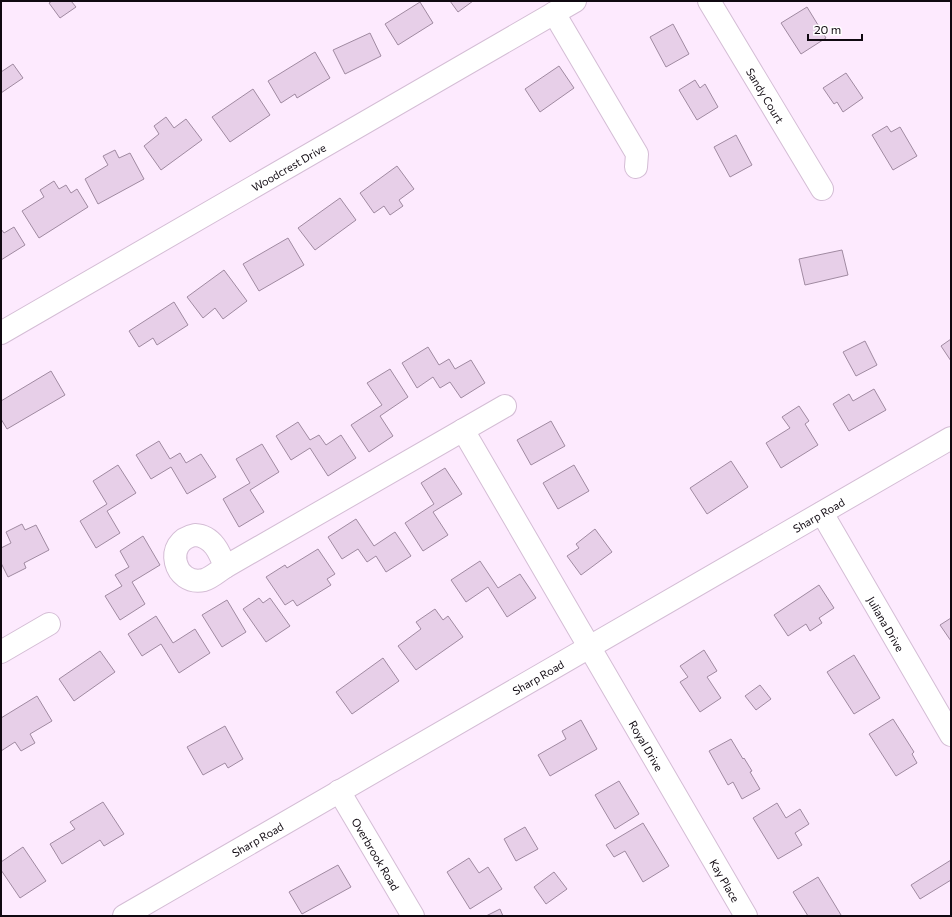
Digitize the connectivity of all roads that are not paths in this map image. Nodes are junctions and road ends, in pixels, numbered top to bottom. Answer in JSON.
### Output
{"nodes":[{"id":1,"x":575,"y":1,"type":"edge"},
{"id":2,"x":709,"y":1,"type":"edge"},
{"id":3,"x":554,"y":13,"type":"junction"},
{"id":4,"x":636,"y":167,"type":"dead end"},
{"id":5,"x":822,"y":189,"type":"dead end"},
{"id":6,"x":1,"y":333,"type":"edge"},
{"id":7,"x":505,"y":406,"type":"dead end"},
{"id":8,"x":463,"y":430,"type":"junction"},
{"id":9,"x":951,"y":438,"type":"edge"},
{"id":10,"x":822,"y":512,"type":"junction"},
{"id":11,"x":226,"y":567,"type":"dead end"},
{"id":12,"x":49,"y":624,"type":"dead end"},
{"id":13,"x":589,"y":647,"type":"junction"},
{"id":14,"x":1,"y":652,"type":"edge"},
{"id":15,"x":951,"y":735,"type":"edge"},
{"id":16,"x":339,"y":791,"type":"junction"},
{"id":17,"x":704,"y":844,"type":"joint"},
{"id":18,"x":124,"y":916,"type":"edge"},
{"id":19,"x":412,"y":916,"type":"edge"},
{"id":20,"x":746,"y":916,"type":"edge"}],
"edges":[{"from":1,"to":3,"type":"street","name":"Woodcrest Drive"},
{"from":2,"to":5,"type":"street","name":"Sandy Court"},
{"from":3,"to":4,"type":"street"},
{"from":3,"to":6,"type":"street","name":"Woodcrest Drive"},
{"from":7,"to":8,"type":"street"},
{"from":8,"to":11,"type":"street"},
{"from":8,"to":13,"type":"street","name":"Royal Drive"},
{"from":9,"to":10,"type":"street","name":"Sharp Road"},
{"from":10,"to":13,"type":"street","name":"Sharp Road"},
{"from":10,"to":15,"type":"street","name":"Juliana Drive"},
{"from":12,"to":14,"type":"street"},
{"from":13,"to":16,"type":"street","name":"Sharp Road"},
{"from":13,"to":17,"type":"street","name":"Royal Drive"},
{"from":16,"to":18,"type":"street","name":"Sharp Road"},
{"from":16,"to":19,"type":"street","name":"Overbrook Road"},
{"from":17,"to":20,"type":"street","name":"Kay Place"}]}
